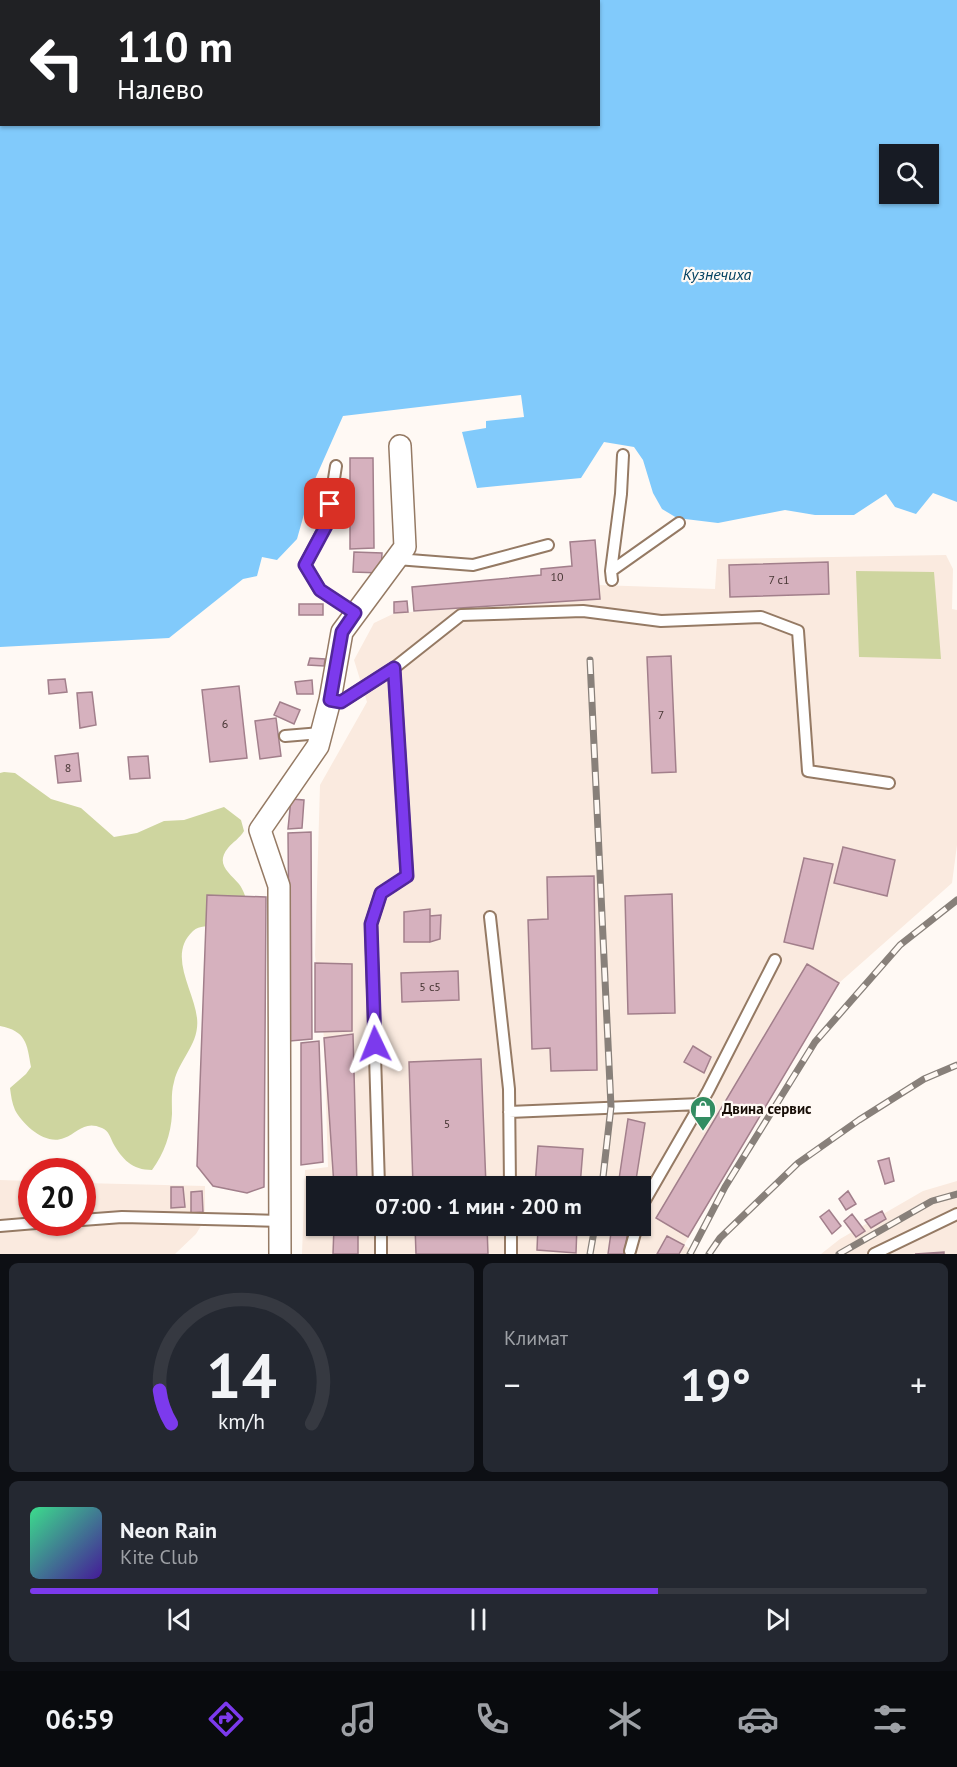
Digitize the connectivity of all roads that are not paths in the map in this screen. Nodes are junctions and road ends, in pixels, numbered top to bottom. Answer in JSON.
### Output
{"nodes":[{"id":1,"x":400,"y":446,"type":"dead end"},
{"id":2,"x":623,"y":455,"type":"dead end"},
{"id":3,"x":336,"y":466,"type":"dead end"},
{"id":4,"x":679,"y":523,"type":"dead end"},
{"id":5,"x":548,"y":545,"type":"dead end"},
{"id":6,"x":397,"y":560,"type":"junction"},
{"id":7,"x":355,"y":613,"type":"junction"},
{"id":8,"x":394,"y":668,"type":"junction"},
{"id":9,"x":330,"y":700,"type":"junction"},
{"id":10,"x":321,"y":733,"type":"junction"},
{"id":11,"x":285,"y":736,"type":"dead end"},
{"id":12,"x":889,"y":783,"type":"dead end"},
{"id":13,"x":490,"y":917,"type":"dead end"},
{"id":14,"x":775,"y":960,"type":"dead end"},
{"id":15,"x":700,"y":1104,"type":"junction"},
{"id":16,"x":509,"y":1112,"type":"junction"},
{"id":17,"x":379,"y":1176,"type":"edge"},
{"id":18,"x":510,"y":1176,"type":"edge"},
{"id":19,"x":651,"y":1190,"type":"edge"},
{"id":20,"x":957,"y":1218,"type":"edge"},
{"id":21,"x":96,"y":1219,"type":"edge"},
{"id":22,"x":281,"y":1221,"type":"junction"},
{"id":23,"x":18,"y":1224,"type":"edge"},
{"id":24,"x":0,"y":1226,"type":"edge"},
{"id":25,"x":381,"y":1236,"type":"edge"},
{"id":26,"x":511,"y":1236,"type":"edge"},
{"id":27,"x":634,"y":1236,"type":"edge"},
{"id":28,"x":630,"y":1251,"type":"dead end"},
{"id":29,"x":280,"y":1254,"type":"edge"},
{"id":30,"x":381,"y":1254,"type":"edge"},
{"id":31,"x":511,"y":1254,"type":"edge"},
{"id":32,"x":876,"y":1254,"type":"edge"}],
"edges":[{"from":1,"to":6,"type":"street"},
{"from":2,"to":4,"type":"lane"},
{"from":3,"to":7,"type":"lane"},
{"from":5,"to":6,"type":"lane"},
{"from":6,"to":7,"type":"street"},
{"from":7,"to":9,"type":"street"},
{"from":8,"to":9,"type":"lane"},
{"from":8,"to":12,"type":"lane"},
{"from":8,"to":17,"type":"lane"},
{"from":9,"to":10,"type":"street"},
{"from":10,"to":11,"type":"lane"},
{"from":10,"to":22,"type":"street"},
{"from":13,"to":16,"type":"lane"},
{"from":14,"to":15,"type":"lane"},
{"from":15,"to":16,"type":"lane"},
{"from":15,"to":19,"type":"lane"},
{"from":16,"to":18,"type":"lane"},
{"from":20,"to":32,"type":"lane"},
{"from":21,"to":22,"type":"lane"},
{"from":22,"to":29,"type":"street"},
{"from":23,"to":24,"type":"lane"},
{"from":25,"to":30,"type":"lane"},
{"from":26,"to":31,"type":"lane"},
{"from":27,"to":28,"type":"lane"}]}
